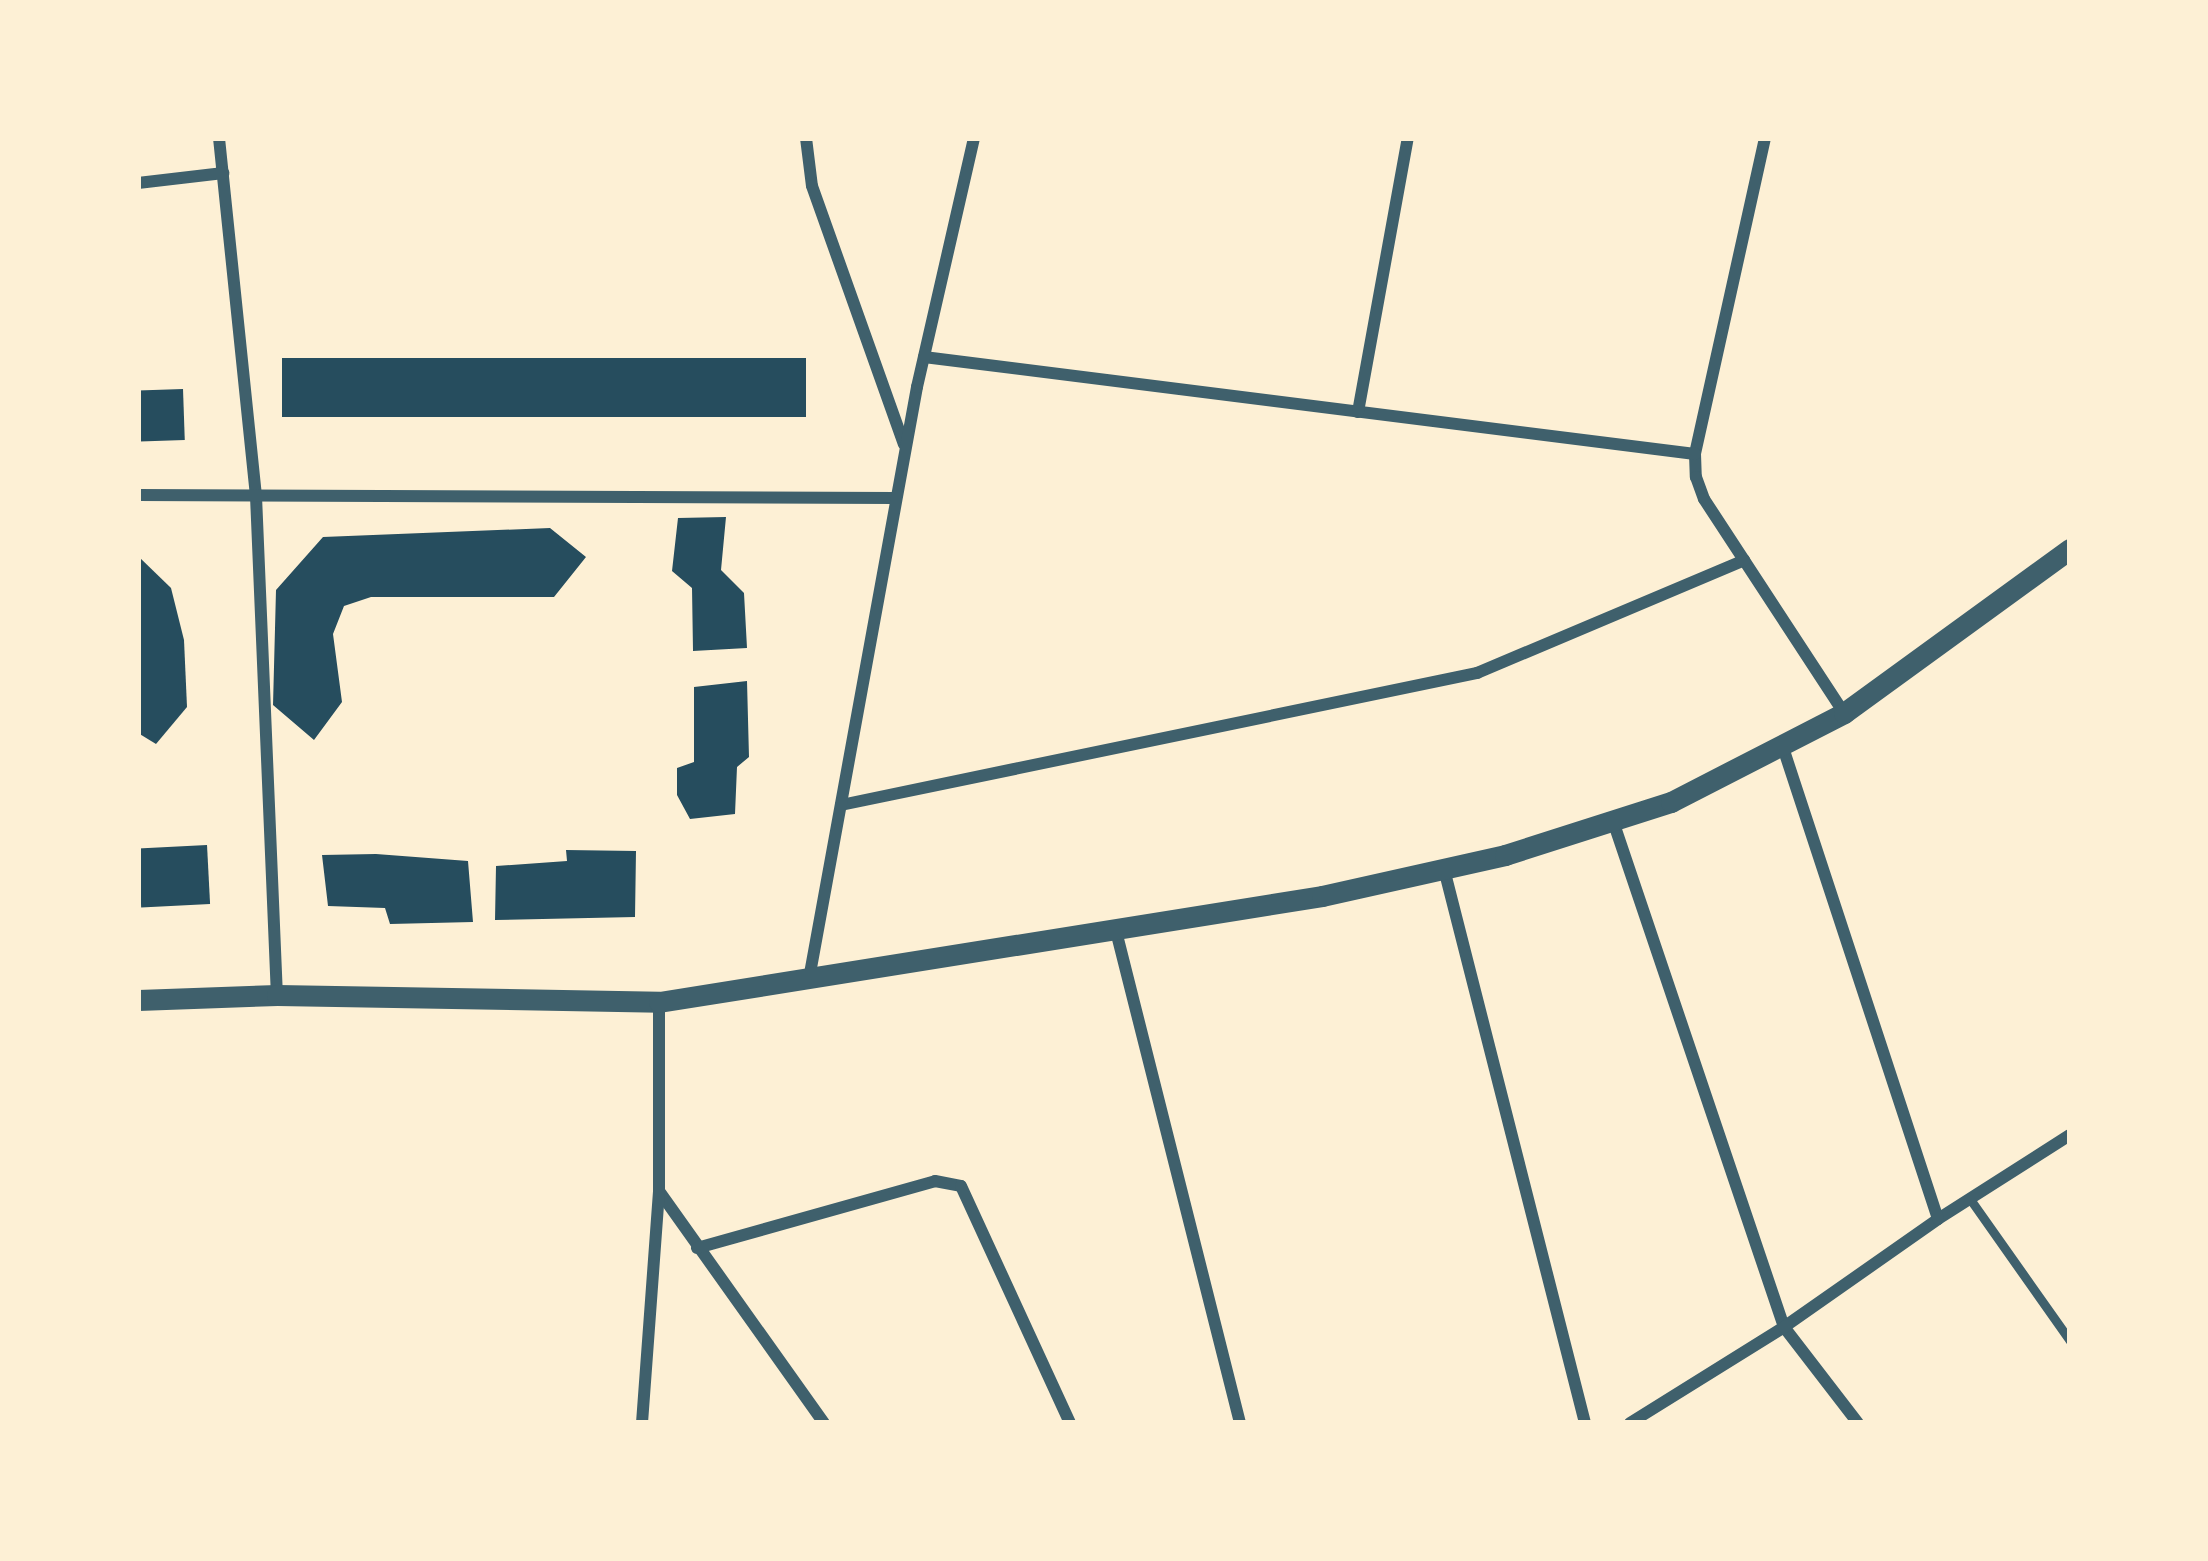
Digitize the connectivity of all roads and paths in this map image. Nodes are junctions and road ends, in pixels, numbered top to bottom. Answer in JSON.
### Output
{"nodes":[{"id":1,"x":220,"y":138,"type":"edge"},
{"id":2,"x":806,"y":138,"type":"edge"},
{"id":3,"x":974,"y":138,"type":"edge"},
{"id":4,"x":1408,"y":138,"type":"edge"},
{"id":5,"x":1765,"y":138,"type":"edge"},
{"id":6,"x":223,"y":173,"type":"junction"},
{"id":7,"x":138,"y":183,"type":"edge"},
{"id":8,"x":924,"y":357,"type":"junction"},
{"id":9,"x":1358,"y":412,"type":"junction"},
{"id":10,"x":905,"y":447,"type":"junction"},
{"id":11,"x":1695,"y":454,"type":"junction"},
{"id":12,"x":138,"y":495,"type":"edge"},
{"id":13,"x":256,"y":496,"type":"junction"},
{"id":14,"x":895,"y":497,"type":"junction"},
{"id":15,"x":2070,"y":549,"type":"edge"},
{"id":16,"x":1744,"y":560,"type":"junction"},
{"id":17,"x":1844,"y":713,"type":"junction"},
{"id":18,"x":1782,"y":745,"type":"junction"},
{"id":19,"x":841,"y":805,"type":"junction"},
{"id":20,"x":1613,"y":821,"type":"junction"},
{"id":21,"x":1444,"y":869,"type":"junction"},
{"id":22,"x":1116,"y":931,"type":"junction"},
{"id":23,"x":809,"y":981,"type":"junction"},
{"id":24,"x":277,"y":995,"type":"junction"},
{"id":25,"x":138,"y":1000,"type":"edge"},
{"id":26,"x":659,"y":1002,"type":"junction"},
{"id":27,"x":2070,"y":1135,"type":"edge"},
{"id":28,"x":659,"y":1191,"type":"junction"},
{"id":29,"x":1970,"y":1199,"type":"junction"},
{"id":30,"x":1938,"y":1220,"type":"junction"},
{"id":31,"x":697,"y":1248,"type":"junction"},
{"id":32,"x":1784,"y":1328,"type":"junction"},
{"id":33,"x":2070,"y":1341,"type":"edge"},
{"id":34,"x":642,"y":1423,"type":"edge"},
{"id":35,"x":824,"y":1423,"type":"edge"},
{"id":36,"x":1070,"y":1423,"type":"edge"},
{"id":37,"x":1240,"y":1423,"type":"edge"},
{"id":38,"x":1585,"y":1423,"type":"edge"},
{"id":39,"x":1630,"y":1423,"type":"edge"},
{"id":40,"x":1858,"y":1423,"type":"edge"}],
"edges":[{"from":1,"to":6,"type":"street"},
{"from":2,"to":10,"type":"street"},
{"from":3,"to":8,"type":"street"},
{"from":4,"to":9,"type":"street"},
{"from":5,"to":11,"type":"street"},
{"from":6,"to":7,"type":"street"},
{"from":6,"to":13,"type":"street"},
{"from":8,"to":9,"type":"street"},
{"from":8,"to":10,"type":"street"},
{"from":9,"to":11,"type":"street"},
{"from":10,"to":14,"type":"street"},
{"from":11,"to":16,"type":"street"},
{"from":12,"to":13,"type":"street"},
{"from":13,"to":14,"type":"street"},
{"from":13,"to":24,"type":"street"},
{"from":14,"to":19,"type":"street"},
{"from":15,"to":17,"type":"street"},
{"from":16,"to":17,"type":"street"},
{"from":16,"to":19,"type":"street"},
{"from":17,"to":18,"type":"street"},
{"from":18,"to":20,"type":"street"},
{"from":18,"to":30,"type":"street"},
{"from":19,"to":23,"type":"street"},
{"from":20,"to":21,"type":"street"},
{"from":20,"to":32,"type":"street"},
{"from":21,"to":22,"type":"street"},
{"from":21,"to":38,"type":"street"},
{"from":22,"to":23,"type":"street"},
{"from":22,"to":37,"type":"street"},
{"from":23,"to":26,"type":"street"},
{"from":24,"to":25,"type":"street"},
{"from":24,"to":26,"type":"street"},
{"from":26,"to":28,"type":"street"},
{"from":27,"to":29,"type":"street"},
{"from":28,"to":31,"type":"street"},
{"from":28,"to":34,"type":"street"},
{"from":29,"to":30,"type":"street"},
{"from":29,"to":33,"type":"lane"},
{"from":30,"to":32,"type":"street"},
{"from":31,"to":35,"type":"street"},
{"from":31,"to":36,"type":"street"},
{"from":32,"to":39,"type":"street"},
{"from":32,"to":40,"type":"street"}]}
